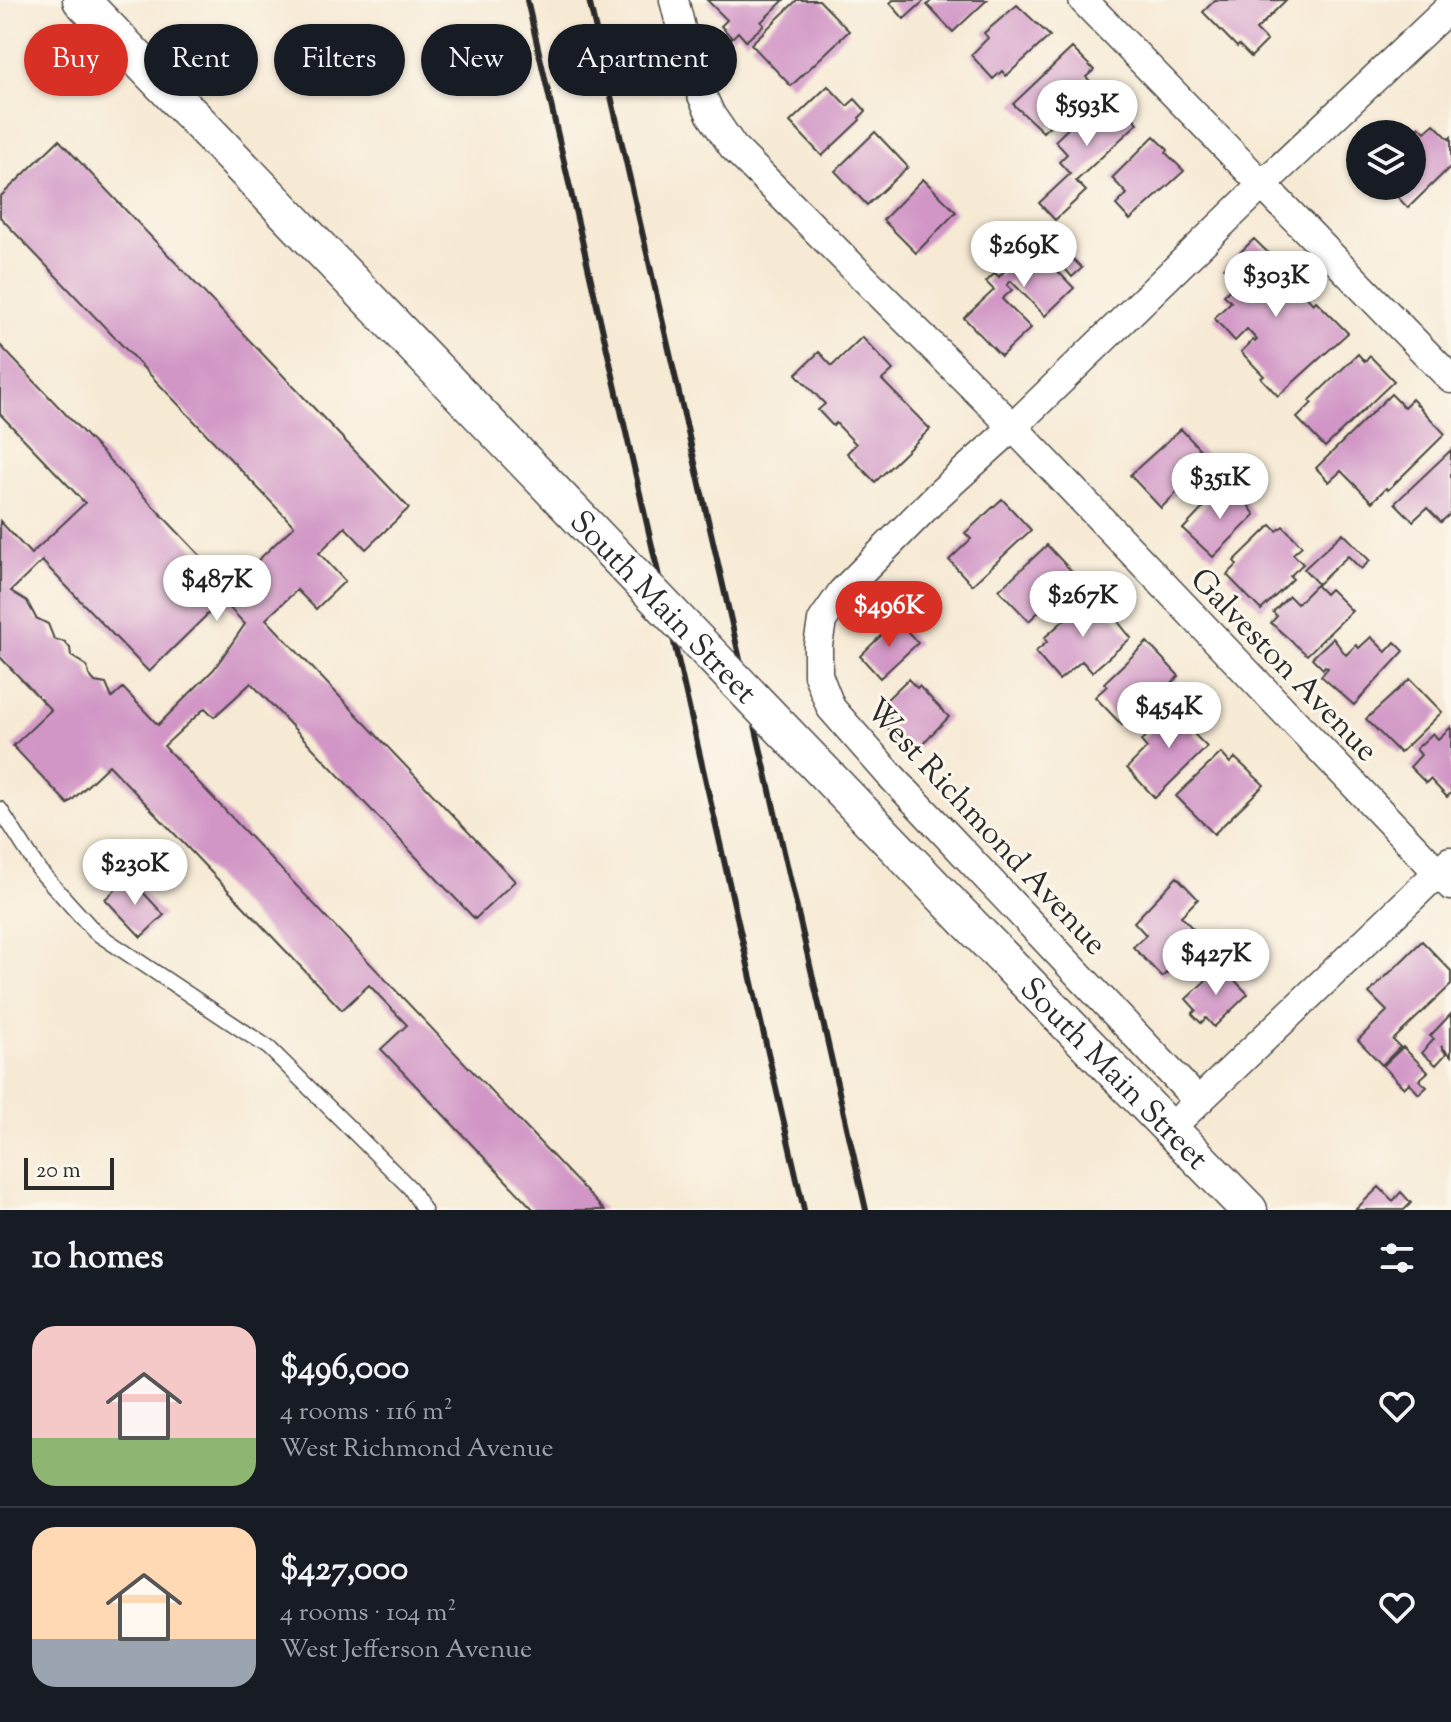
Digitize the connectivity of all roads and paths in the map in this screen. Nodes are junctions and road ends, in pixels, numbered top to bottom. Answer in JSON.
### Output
{"nodes":[{"id":1,"x":81,"y":0,"type":"edge"},
{"id":2,"x":674,"y":0,"type":"edge"},
{"id":3,"x":1083,"y":0,"type":"edge"},
{"id":4,"x":1451,"y":6,"type":"edge"},
{"id":5,"x":1262,"y":185,"type":"junction"},
{"id":6,"x":1451,"y":379,"type":"edge"},
{"id":7,"x":1013,"y":427,"type":"junction"},
{"id":8,"x":0,"y":809,"type":"edge"},
{"id":9,"x":1447,"y":873,"type":"edge"},
{"id":10,"x":1198,"y":1101,"type":"junction"},
{"id":11,"x":1170,"y":1128,"type":"junction"},
{"id":12,"x":1245,"y":1208,"type":"edge"},
{"id":13,"x":424,"y":1210,"type":"edge"}],
"edges":[{"from":1,"to":11,"type":"street","name":"South Main Street","bridge":true},
{"from":2,"to":7,"type":"street","name":"Galveston Avenue"},
{"from":3,"to":5,"type":"street"},
{"from":4,"to":5,"type":"street","name":"West Richmond Avenue"},
{"from":5,"to":6,"type":"street"},
{"from":5,"to":7,"type":"street","name":"West Richmond Avenue"},
{"from":7,"to":9,"type":"street","name":"Galveston Avenue"},
{"from":7,"to":10,"type":"street","name":"West Richmond Avenue"},
{"from":8,"to":13,"type":"lane"},
{"from":9,"to":10,"type":"street"},
{"from":10,"to":11,"type":"street"},
{"from":11,"to":12,"type":"street","name":"South Main Street"}]}
